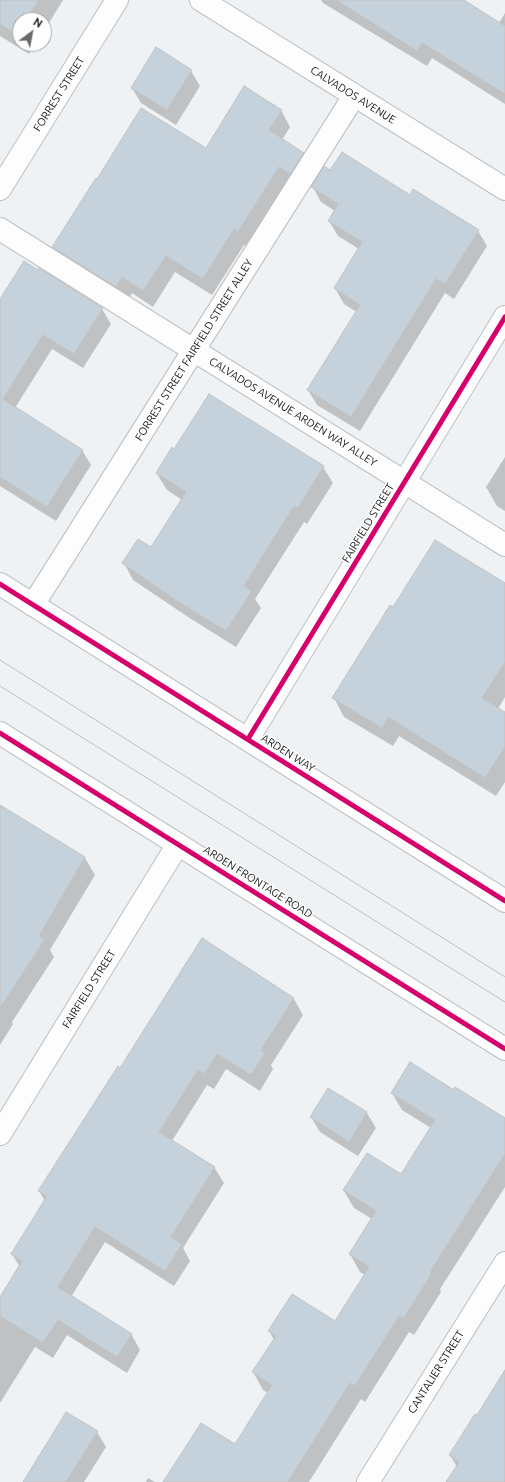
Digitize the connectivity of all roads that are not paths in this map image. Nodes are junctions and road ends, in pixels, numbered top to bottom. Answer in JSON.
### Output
{"nodes":[{"id":1,"x":118,"y":0,"type":"edge"},
{"id":2,"x":201,"y":0,"type":"edge"},
{"id":3,"x":354,"y":96,"type":"junction"},
{"id":4,"x":0,"y":189,"type":"edge"},
{"id":5,"x":505,"y":190,"type":"edge"},
{"id":6,"x":0,"y":229,"type":"edge"},
{"id":7,"x":505,"y":317,"type":"edge"},
{"id":8,"x":194,"y":350,"type":"junction"},
{"id":9,"x":405,"y":482,"type":"junction"},
{"id":10,"x":505,"y":545,"type":"edge"},
{"id":11,"x":0,"y":584,"type":"edge"},
{"id":12,"x":33,"y":604,"type":"junction"},
{"id":13,"x":0,"y":733,"type":"edge"},
{"id":14,"x":248,"y":739,"type":"junction"},
{"id":15,"x":178,"y":844,"type":"junction"},
{"id":16,"x":505,"y":901,"type":"edge"},
{"id":17,"x":505,"y":1049,"type":"edge"},
{"id":18,"x":0,"y":1134,"type":"edge"},
{"id":19,"x":505,"y":1263,"type":"edge"},
{"id":20,"x":368,"y":1482,"type":"edge"}],
"edges":[{"from":1,"to":4,"type":"street","name":"FORREST STREET"},
{"from":2,"to":3,"type":"street","name":"CALVADOS AVENUE"},
{"from":3,"to":5,"type":"street","name":"CALVADOS AVENUE"},
{"from":3,"to":8,"type":"street","name":"FORREST STREET FAIRFIELD STREET ALLEY"},
{"from":6,"to":8,"type":"street","name":"CALVADOS AVENUE ARDEN WAY ALLEY"},
{"from":7,"to":9,"type":"street","name":"FAIRFIELD STREET"},
{"from":8,"to":9,"type":"street","name":"CALVADOS AVENUE ARDEN WAY ALLEY"},
{"from":8,"to":12,"type":"street","name":"FORREST STREET FAIRFIELD STREET ALLEY"},
{"from":9,"to":10,"type":"street","name":"CALVADOS AVENUE ARDEN WAY ALLEY"},
{"from":9,"to":14,"type":"street","name":"FAIRFIELD STREET"},
{"from":11,"to":12,"type":"street","name":"ARDEN WAY"},
{"from":12,"to":14,"type":"street","name":"ARDEN WAY"},
{"from":13,"to":15,"type":"street","name":"ARDEN FRONTAGE ROAD"},
{"from":14,"to":16,"type":"street","name":"ARDEN WAY"},
{"from":15,"to":17,"type":"street","name":"ARDEN FRONTAGE ROAD"},
{"from":15,"to":18,"type":"street","name":"FAIRFIELD STREET"},
{"from":19,"to":20,"type":"street","name":"CANTALIER STREET"}]}
